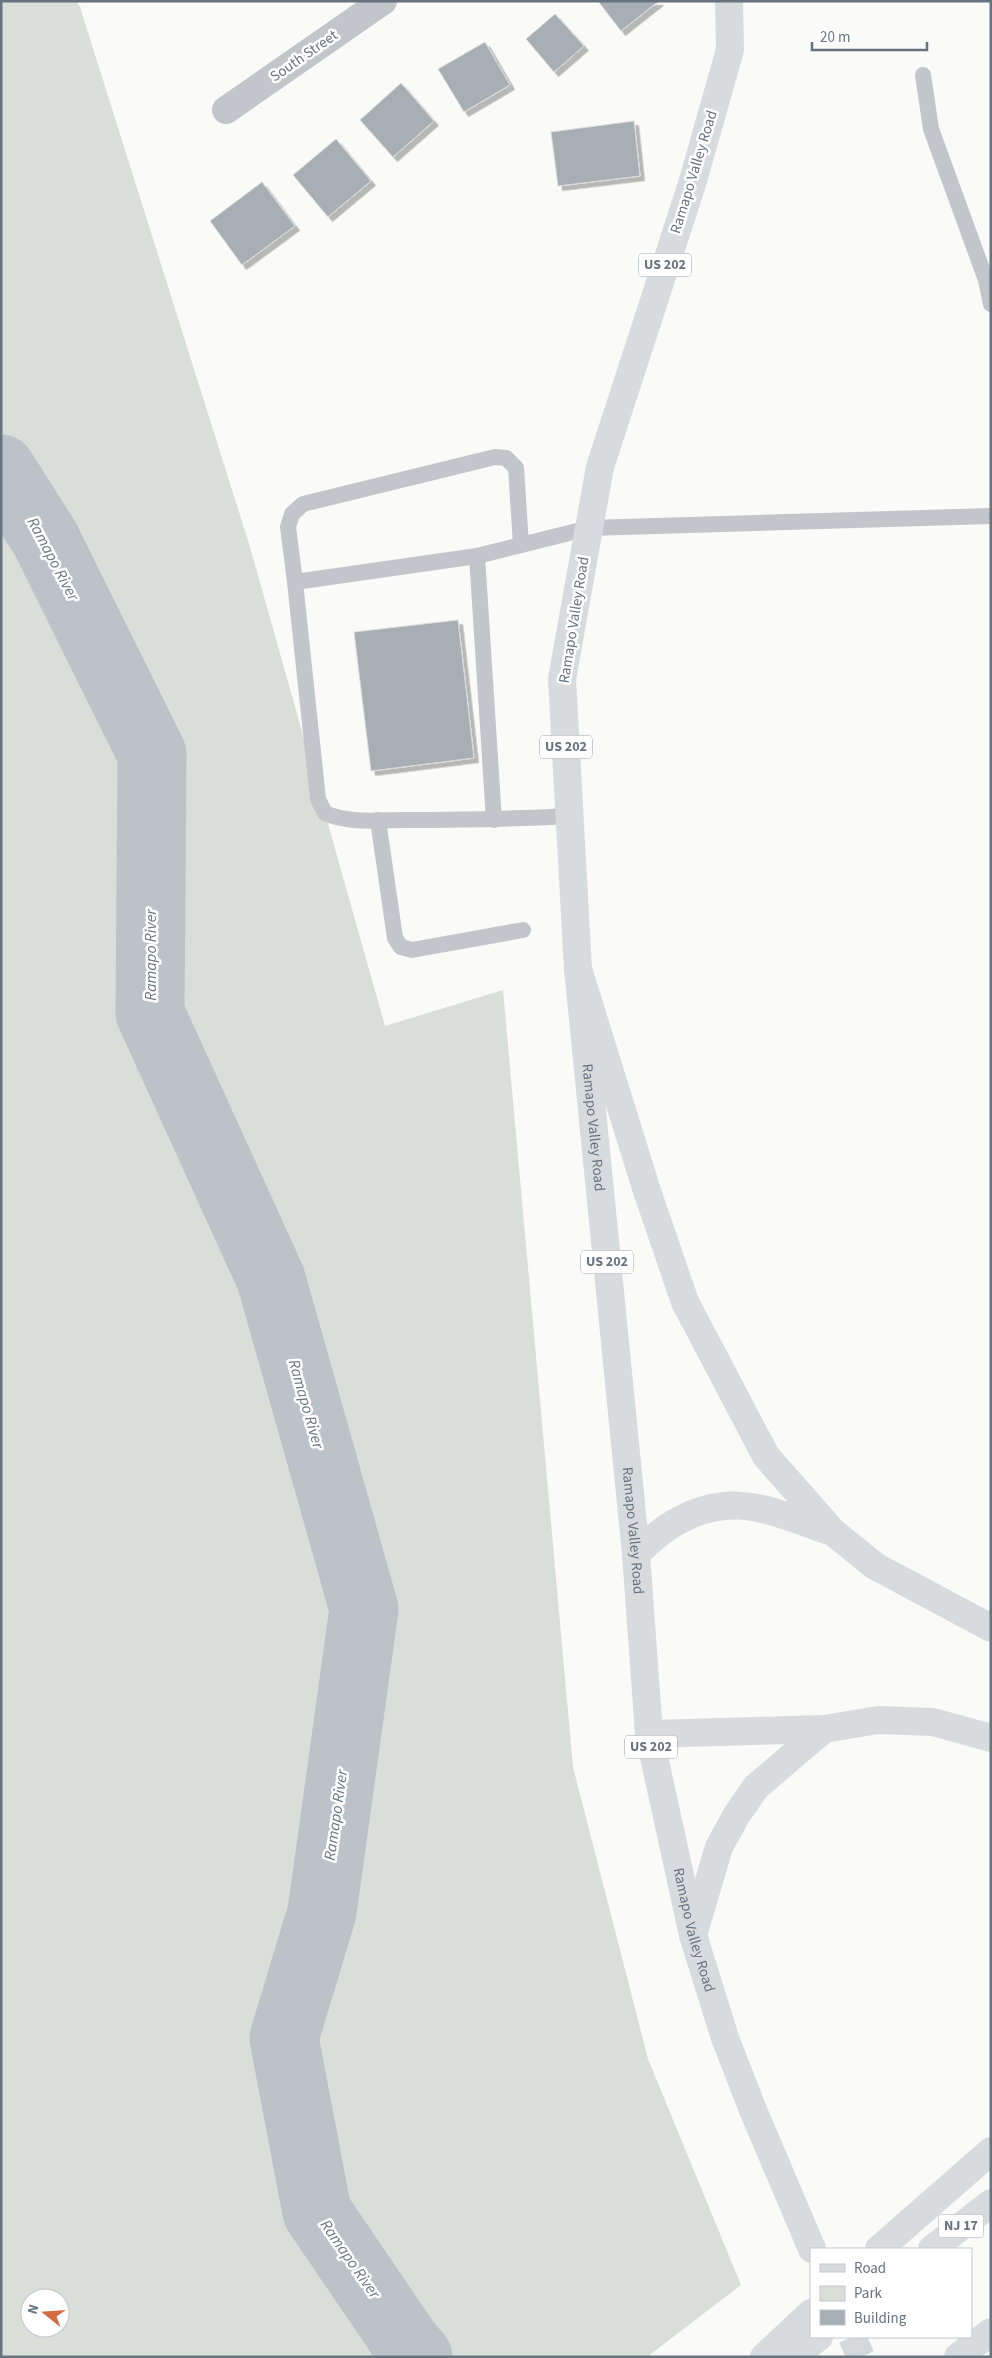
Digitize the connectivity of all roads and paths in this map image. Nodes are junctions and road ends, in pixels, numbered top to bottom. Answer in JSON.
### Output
{"nodes":[{"id":1,"x":383,"y":1,"type":"edge"},
{"id":2,"x":729,"y":1,"type":"edge"},
{"id":3,"x":922,"y":75,"type":"dead end"},
{"id":4,"x":226,"y":110,"type":"dead end"},
{"id":5,"x":991,"y":304,"type":"edge"},
{"id":6,"x":991,"y":516,"type":"edge"},
{"id":7,"x":589,"y":528,"type":"junction"},
{"id":8,"x":521,"y":545,"type":"junction"},
{"id":9,"x":477,"y":556,"type":"junction"},
{"id":10,"x":295,"y":582,"type":"junction"},
{"id":11,"x":570,"y":816,"type":"junction"},
{"id":12,"x":378,"y":820,"type":"junction"},
{"id":13,"x":494,"y":820,"type":"junction"},
{"id":14,"x":523,"y":930,"type":"dead end"},
{"id":15,"x":578,"y":969,"type":"junction"},
{"id":16,"x":834,"y":1532,"type":"junction"},
{"id":17,"x":636,"y":1554,"type":"junction"},
{"id":18,"x":991,"y":1628,"type":"edge"},
{"id":19,"x":824,"y":1729,"type":"junction"},
{"id":20,"x":649,"y":1734,"type":"junction"},
{"id":21,"x":991,"y":1738,"type":"edge"},
{"id":22,"x":693,"y":1935,"type":"junction"},
{"id":23,"x":991,"y":2151,"type":"edge"},
{"id":24,"x":991,"y":2203,"type":"edge"},
{"id":25,"x":812,"y":2248,"type":"edge"},
{"id":26,"x":880,"y":2248,"type":"edge"},
{"id":27,"x":933,"y":2248,"type":"edge"},
{"id":28,"x":810,"y":2314,"type":"edge"},
{"id":29,"x":991,"y":2332,"type":"edge"},
{"id":30,"x":818,"y":2338,"type":"edge"},
{"id":31,"x":764,"y":2357,"type":"edge"},
{"id":32,"x":793,"y":2357,"type":"edge"},
{"id":33,"x":958,"y":2357,"type":"edge"}],
"edges":[{"from":1,"to":4,"type":"street","name":"South Street"},
{"from":2,"to":7,"type":"main road","name":"Ramapo Valley Road","number":"US 202"},
{"from":3,"to":5,"type":"lane"},
{"from":6,"to":7,"type":"lane"},
{"from":7,"to":8,"type":"lane"},
{"from":7,"to":11,"type":"main road","name":"Ramapo Valley Road","number":"US 202"},
{"from":8,"to":9,"type":"lane"},
{"from":8,"to":10,"type":"lane"},
{"from":9,"to":10,"type":"lane"},
{"from":9,"to":13,"type":"lane"},
{"from":10,"to":12,"type":"lane"},
{"from":11,"to":13,"type":"lane"},
{"from":11,"to":15,"type":"main road","name":"Ramapo Valley Road","number":"US 202"},
{"from":12,"to":13,"type":"lane"},
{"from":12,"to":14,"type":"lane"},
{"from":15,"to":16,"type":"main road"},
{"from":15,"to":17,"type":"main road","name":"Ramapo Valley Road","number":"US 202"},
{"from":16,"to":17,"type":"main road"},
{"from":16,"to":18,"type":"main road"},
{"from":17,"to":20,"type":"main road","name":"Ramapo Valley Road","number":"US 202"},
{"from":19,"to":20,"type":"main road"},
{"from":19,"to":21,"type":"main road"},
{"from":19,"to":22,"type":"main road"},
{"from":20,"to":22,"type":"main road","name":"Ramapo Valley Road","number":"US 202"},
{"from":22,"to":25,"type":"main road","name":"Ramapo Valley Road","number":"US 202"},
{"from":23,"to":26,"type":"main road"},
{"from":24,"to":27,"type":"main road","number":"NJ 17"},
{"from":28,"to":31,"type":"main road"},
{"from":29,"to":33,"type":"main road"},
{"from":30,"to":32,"type":"main road"}]}
